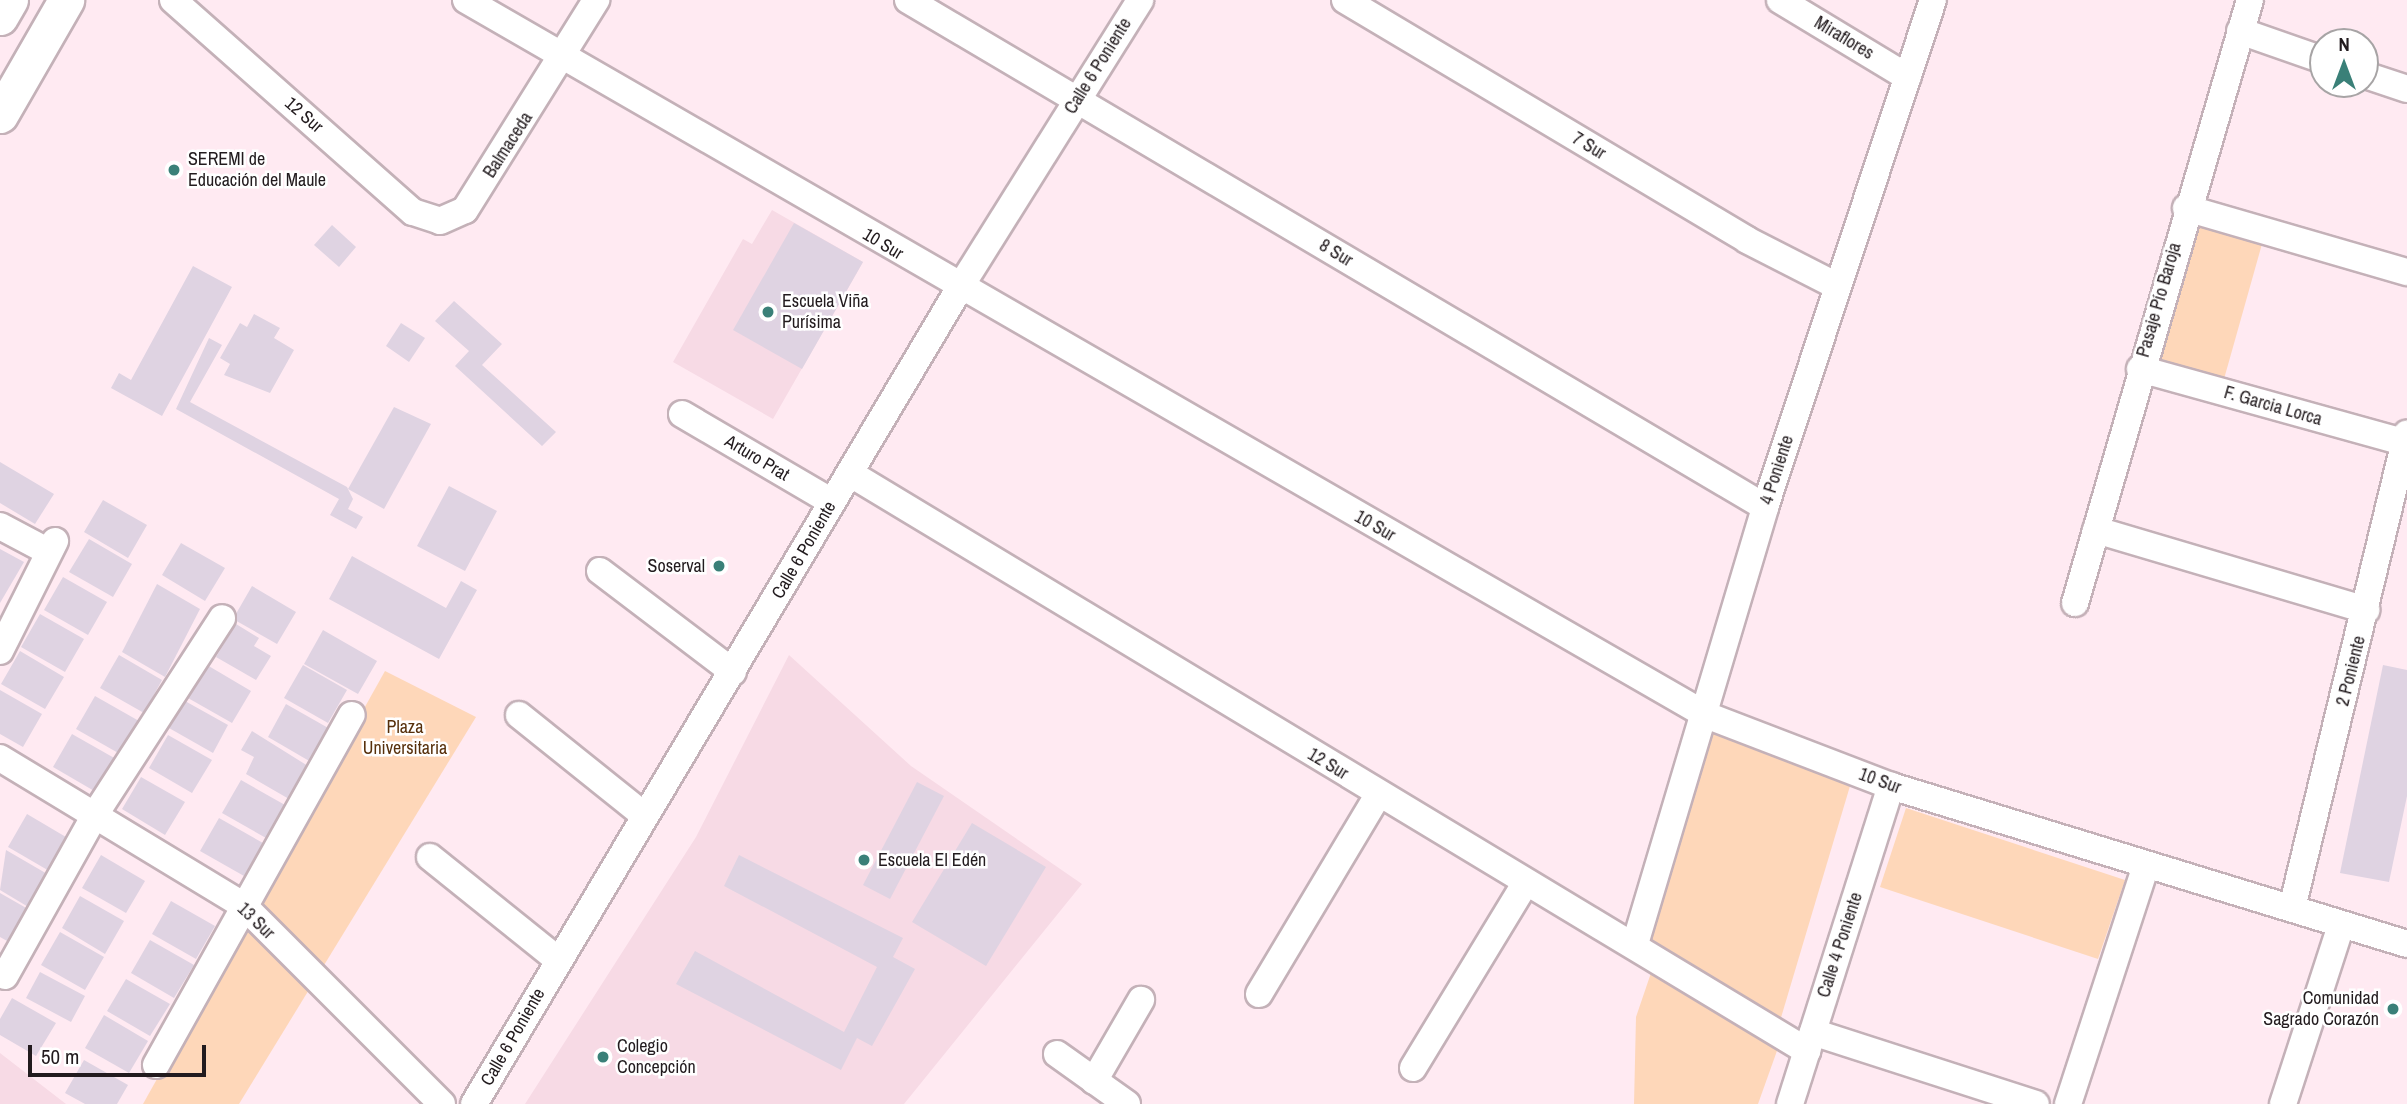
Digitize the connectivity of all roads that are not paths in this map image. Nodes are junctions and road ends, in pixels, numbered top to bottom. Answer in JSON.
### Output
{"nodes":[{"id":1,"x":10,"y":0,"type":"edge"},
{"id":2,"x":66,"y":0,"type":"edge"},
{"id":3,"x":173,"y":0,"type":"edge"},
{"id":4,"x":466,"y":0,"type":"edge"},
{"id":5,"x":596,"y":0,"type":"edge"},
{"id":6,"x":908,"y":0,"type":"edge"},
{"id":7,"x":1140,"y":0,"type":"edge"},
{"id":8,"x":1345,"y":0,"type":"edge"},
{"id":9,"x":1780,"y":0,"type":"edge"},
{"id":10,"x":1933,"y":0,"type":"edge"},
{"id":11,"x":2250,"y":0,"type":"edge"},
{"id":12,"x":0,"y":17,"type":"edge"},
{"id":13,"x":2240,"y":32,"type":"junction"},
{"id":14,"x":2309,"y":55,"type":"edge"},
{"id":15,"x":566,"y":56,"type":"junction"},
{"id":16,"x":1908,"y":77,"type":"junction"},
{"id":17,"x":2379,"y":80,"type":"edge"},
{"id":18,"x":2407,"y":89,"type":"edge"},
{"id":19,"x":1076,"y":99,"type":"junction"},
{"id":20,"x":0,"y":115,"type":"edge"},
{"id":21,"x":2186,"y":208,"type":"junction"},
{"id":22,"x":440,"y":221,"type":"joint"},
{"id":23,"x":2407,"y":272,"type":"edge"},
{"id":24,"x":1837,"y":286,"type":"junction"},
{"id":25,"x":959,"y":289,"type":"junction"},
{"id":26,"x":2140,"y":369,"type":"junction"},
{"id":27,"x":682,"y":414,"type":"dead end"},
{"id":28,"x":2406,"y":440,"type":"edge"},
{"id":29,"x":851,"y":474,"type":"junction"},
{"id":30,"x":832,"y":502,"type":"junction"},
{"id":31,"x":1765,"y":507,"type":"junction"},
{"id":32,"x":0,"y":526,"type":"edge"},
{"id":33,"x":2096,"y":530,"type":"junction"},
{"id":34,"x":600,"y":571,"type":"dead end"},
{"id":35,"x":2075,"y":603,"type":"dead end"},
{"id":36,"x":2366,"y":610,"type":"junction"},
{"id":37,"x":222,"y":618,"type":"dead end"},
{"id":38,"x":0,"y":651,"type":"edge"},
{"id":39,"x":733,"y":673,"type":"junction"},
{"id":40,"x":352,"y":715,"type":"dead end"},
{"id":41,"x":519,"y":715,"type":"dead end"},
{"id":42,"x":1706,"y":715,"type":"junction"},
{"id":43,"x":0,"y":758,"type":"edge"},
{"id":44,"x":1891,"y":786,"type":"junction"},
{"id":45,"x":1378,"y":795,"type":"junction"},
{"id":46,"x":96,"y":813,"type":"junction"},
{"id":47,"x":645,"y":816,"type":"junction"},
{"id":48,"x":430,"y":857,"type":"dead end"},
{"id":49,"x":2146,"y":866,"type":"junction"},
{"id":50,"x":1525,"y":884,"type":"junction"},
{"id":51,"x":244,"y":905,"type":"junction"},
{"id":52,"x":2292,"y":908,"type":"junction"},
{"id":53,"x":2341,"y":925,"type":"junction"},
{"id":54,"x":1635,"y":944,"type":"junction"},
{"id":55,"x":2407,"y":944,"type":"edge"},
{"id":56,"x":558,"y":960,"type":"junction"},
{"id":57,"x":5,"y":976,"type":"dead end"},
{"id":58,"x":1259,"y":994,"type":"dead end"},
{"id":59,"x":1141,"y":1000,"type":"dead end"},
{"id":60,"x":1810,"y":1042,"type":"junction"},
{"id":61,"x":1057,"y":1054,"type":"dead end"},
{"id":62,"x":156,"y":1065,"type":"dead end"},
{"id":63,"x":1413,"y":1068,"type":"dead end"},
{"id":64,"x":1094,"y":1081,"type":"junction"},
{"id":65,"x":1992,"y":1097,"type":"edge"},
{"id":66,"x":442,"y":1104,"type":"edge"},
{"id":67,"x":474,"y":1104,"type":"edge"},
{"id":68,"x":1126,"y":1104,"type":"edge"},
{"id":69,"x":1790,"y":1104,"type":"edge"},
{"id":70,"x":2036,"y":1104,"type":"edge"},
{"id":71,"x":2068,"y":1104,"type":"edge"},
{"id":72,"x":2283,"y":1104,"type":"edge"}],
"edges":[{"from":1,"to":12,"type":"main road"},
{"from":2,"to":20,"type":"main road"},
{"from":3,"to":22,"type":"street","name":"12 Sur"},
{"from":4,"to":15,"type":"street","name":"10 Sur"},
{"from":5,"to":15,"type":"street","name":"Balmaceda"},
{"from":6,"to":19,"type":"street","name":"8 Sur"},
{"from":7,"to":19,"type":"street","name":"Calle 6 Poniente"},
{"from":8,"to":24,"type":"street","name":"7 Sur"},
{"from":9,"to":16,"type":"street","name":"Miraflores"},
{"from":10,"to":16,"type":"street","name":"4 Poniente"},
{"from":11,"to":13,"type":"street","name":"Pasaje Pío Baroja"},
{"from":13,"to":14,"type":"street"},
{"from":13,"to":21,"type":"street","name":"Pasaje Pío Baroja"},
{"from":15,"to":22,"type":"street","name":"Balmaceda"},
{"from":15,"to":25,"type":"street","name":"10 Sur"},
{"from":16,"to":24,"type":"street","name":"4 Poniente"},
{"from":17,"to":18,"type":"street"},
{"from":19,"to":25,"type":"street","name":"Calle 6 Poniente"},
{"from":19,"to":31,"type":"street","name":"8 Sur"},
{"from":21,"to":23,"type":"street"},
{"from":21,"to":26,"type":"street","name":"Pasaje Pío Baroja"},
{"from":24,"to":31,"type":"street","name":"4 Poniente"},
{"from":25,"to":29,"type":"street","name":"Calle 6 Poniente"},
{"from":25,"to":42,"type":"street","name":"10 Sur"},
{"from":26,"to":28,"type":"street","name":"F. Garcia Lorca"},
{"from":26,"to":33,"type":"street","name":"Pasaje Pío Baroja"},
{"from":27,"to":30,"type":"street","name":"Arturo Prat"},
{"from":28,"to":36,"type":"street","name":"2 Poniente"},
{"from":29,"to":30,"type":"street","name":"Calle 6 Poniente"},
{"from":29,"to":45,"type":"street","name":"12 Sur"},
{"from":30,"to":39,"type":"street","name":"Calle 6 Poniente"},
{"from":31,"to":42,"type":"street","name":"4 Poniente"},
{"from":32,"to":38,"type":"street"},
{"from":33,"to":35,"type":"street","name":"Pasaje Pío Baroja"},
{"from":33,"to":36,"type":"street"},
{"from":34,"to":39,"type":"street"},
{"from":36,"to":52,"type":"street","name":"2 Poniente"},
{"from":37,"to":46,"type":"street"},
{"from":39,"to":47,"type":"street","name":"Calle 6 Poniente"},
{"from":40,"to":51,"type":"street"},
{"from":41,"to":47,"type":"street"},
{"from":42,"to":44,"type":"street","name":"10 Sur"},
{"from":42,"to":54,"type":"street","name":"4 Poniente"},
{"from":43,"to":46,"type":"street","name":"13 Sur"},
{"from":44,"to":49,"type":"street","name":"10 Sur"},
{"from":44,"to":60,"type":"street","name":"Calle 4 Poniente"},
{"from":45,"to":50,"type":"street","name":"12 Sur"},
{"from":45,"to":58,"type":"street"},
{"from":46,"to":51,"type":"street","name":"13 Sur"},
{"from":46,"to":57,"type":"street"},
{"from":47,"to":56,"type":"street","name":"Calle 6 Poniente"},
{"from":48,"to":56,"type":"street"},
{"from":49,"to":52,"type":"street","name":"10 Sur"},
{"from":49,"to":71,"type":"street"},
{"from":50,"to":54,"type":"street","name":"12 Sur"},
{"from":50,"to":63,"type":"street"},
{"from":51,"to":62,"type":"street"},
{"from":51,"to":66,"type":"street","name":"13 Sur"},
{"from":52,"to":53,"type":"street","name":"10 Sur"},
{"from":53,"to":55,"type":"street","name":"10 Sur"},
{"from":53,"to":72,"type":"street"},
{"from":54,"to":60,"type":"street","name":"12 Sur"},
{"from":56,"to":67,"type":"street","name":"Calle 6 Poniente"},
{"from":59,"to":64,"type":"street"},
{"from":60,"to":65,"type":"street","name":"12 Sur"},
{"from":60,"to":69,"type":"street","name":"Calle 4 Poniente"},
{"from":61,"to":64,"type":"street"},
{"from":64,"to":68,"type":"street"},
{"from":65,"to":70,"type":"street","name":"12 Sur"}]}
